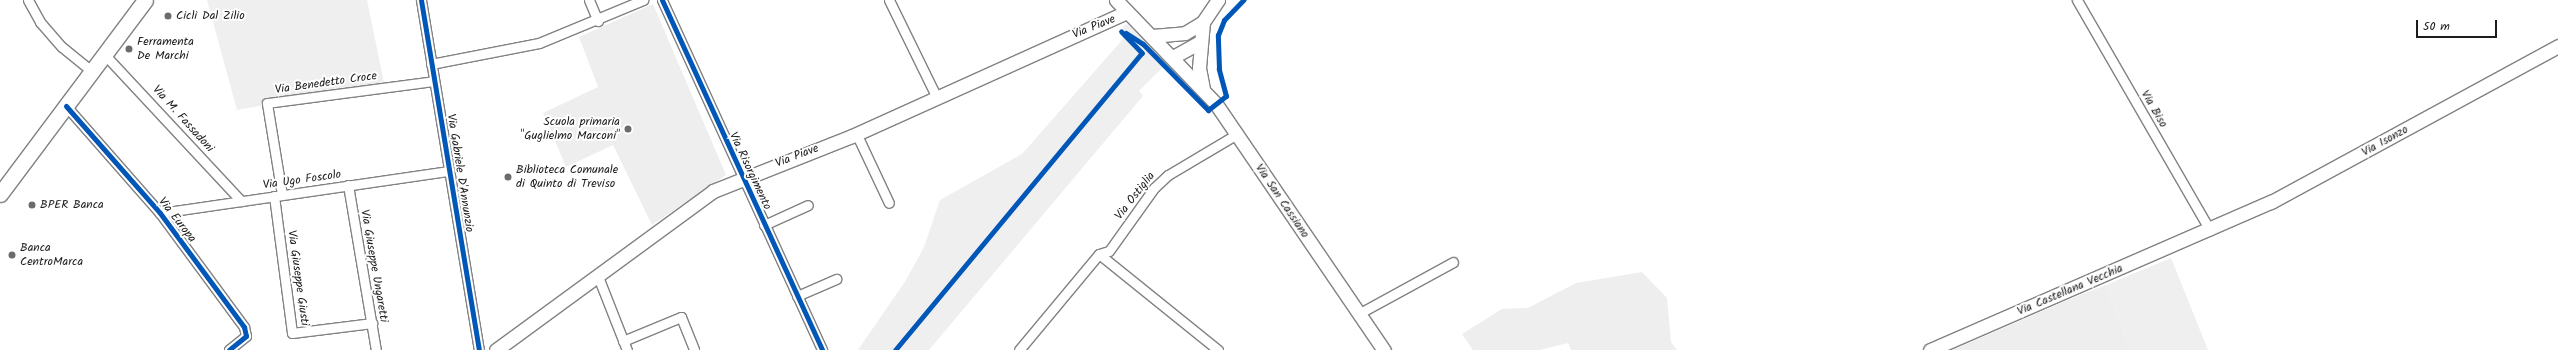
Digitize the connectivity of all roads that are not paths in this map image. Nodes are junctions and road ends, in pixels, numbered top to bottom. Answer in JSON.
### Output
{"nodes":[{"id":1,"x":28,"y":0,"type":"edge"},
{"id":2,"x":145,"y":0,"type":"edge"},
{"id":3,"x":421,"y":0,"type":"edge"},
{"id":4,"x":589,"y":0,"type":"edge"},
{"id":5,"x":643,"y":0,"type":"edge"},
{"id":6,"x":662,"y":0,"type":"edge"},
{"id":7,"x":888,"y":0,"type":"edge"},
{"id":8,"x":1116,"y":0,"type":"edge"},
{"id":9,"x":1218,"y":0,"type":"edge"},
{"id":10,"x":2077,"y":0,"type":"edge"},
{"id":11,"x":1126,"y":12,"type":"junction"},
{"id":12,"x":598,"y":21,"type":"junction"},
{"id":13,"x":1203,"y":22,"type":"junction"},
{"id":14,"x":1185,"y":33,"type":"junction"},
{"id":15,"x":1152,"y":36,"type":"junction"},
{"id":16,"x":1200,"y":42,"type":"junction"},
{"id":17,"x":2558,"y":46,"type":"edge"},
{"id":18,"x":105,"y":55,"type":"junction"},
{"id":19,"x":1172,"y":57,"type":"junction"},
{"id":20,"x":431,"y":64,"type":"junction"},
{"id":21,"x":93,"y":72,"type":"junction"},
{"id":22,"x":433,"y":81,"type":"junction"},
{"id":23,"x":1203,"y":88,"type":"junction"},
{"id":24,"x":937,"y":98,"type":"junction"},
{"id":25,"x":66,"y":106,"type":"junction"},
{"id":26,"x":856,"y":133,"type":"junction"},
{"id":27,"x":1237,"y":134,"type":"junction"},
{"id":28,"x":448,"y":171,"type":"junction"},
{"id":29,"x":742,"y":178,"type":"junction"},
{"id":30,"x":348,"y":185,"type":"junction"},
{"id":31,"x":0,"y":194,"type":"edge"},
{"id":32,"x":278,"y":196,"type":"junction"},
{"id":33,"x":241,"y":201,"type":"junction"},
{"id":34,"x":889,"y":203,"type":"dead end"},
{"id":35,"x":808,"y":205,"type":"dead end"},
{"id":36,"x":160,"y":213,"type":"junction"},
{"id":37,"x":764,"y":225,"type":"junction"},
{"id":38,"x":2210,"y":230,"type":"junction"},
{"id":39,"x":1099,"y":254,"type":"junction"},
{"id":40,"x":1453,"y":262,"type":"dead end"},
{"id":41,"x":597,"y":274,"type":"junction"},
{"id":42,"x":836,"y":279,"type":"dead end"},
{"id":43,"x":797,"y":296,"type":"junction"},
{"id":44,"x":1360,"y":313,"type":"junction"},
{"id":45,"x":372,"y":323,"type":"junction"},
{"id":46,"x":623,"y":341,"type":"junction"},
{"id":47,"x":229,"y":350,"type":"edge"},
{"id":48,"x":376,"y":350,"type":"edge"},
{"id":49,"x":479,"y":350,"type":"edge"},
{"id":50,"x":496,"y":350,"type":"edge"},
{"id":51,"x":628,"y":350,"type":"edge"},
{"id":52,"x":694,"y":350,"type":"edge"},
{"id":53,"x":822,"y":350,"type":"edge"},
{"id":54,"x":1019,"y":350,"type":"edge"},
{"id":55,"x":1218,"y":350,"type":"edge"},
{"id":56,"x":1384,"y":350,"type":"edge"},
{"id":57,"x":1930,"y":350,"type":"edge"}],
"edges":[{"from":1,"to":21,"type":"street"},
{"from":2,"to":18,"type":"main road"},
{"from":3,"to":20,"type":"street","name":"Via Gabriele D'Annunzio"},
{"from":4,"to":12,"type":"street"},
{"from":5,"to":12,"type":"street"},
{"from":6,"to":29,"type":"street","name":"Via Risorgimento"},
{"from":7,"to":24,"type":"street"},
{"from":8,"to":11,"type":"main road","name":"Via San Cassiano"},
{"from":9,"to":13,"type":"main road"},
{"from":10,"to":38,"type":"street","name":"Via Biso"},
{"from":11,"to":15,"type":"main road","name":"Via San Cassiano"},
{"from":11,"to":24,"type":"main road","name":"Via Piave"},
{"from":12,"to":20,"type":"street"},
{"from":13,"to":14,"type":"main road"},
{"from":13,"to":16,"type":"main road"},
{"from":14,"to":15,"type":"main road"},
{"from":14,"to":19,"type":"main road"},
{"from":15,"to":19,"type":"main road","name":"Via San Cassiano"},
{"from":16,"to":19,"type":"main road"},
{"from":16,"to":23,"type":"main road"},
{"from":17,"to":38,"type":"main road","name":"Via Isonzo"},
{"from":18,"to":21,"type":"main road"},
{"from":18,"to":33,"type":"street","name":"Via M. Fassadoni"},
{"from":19,"to":23,"type":"main road","name":"Via San Cassiano"},
{"from":20,"to":22,"type":"street","name":"Via Gabriele D'Annunzio"},
{"from":21,"to":25,"type":"main road"},
{"from":22,"to":28,"type":"street","name":"Via Gabriele D'Annunzio"},
{"from":22,"to":32,"type":"street","name":"Via Benedetto Croce"},
{"from":23,"to":27,"type":"main road","name":"Via San Cassiano"},
{"from":24,"to":26,"type":"main road","name":"Via Piave"},
{"from":25,"to":31,"type":"main road"},
{"from":25,"to":36,"type":"street","name":"Via Europa"},
{"from":26,"to":29,"type":"main road","name":"Via Piave"},
{"from":26,"to":34,"type":"street"},
{"from":27,"to":39,"type":"street","name":"Via Ostiglia"},
{"from":27,"to":44,"type":"main road","name":"Via San Cassiano"},
{"from":28,"to":30,"type":"street","name":"Via Ugo Foscolo"},
{"from":28,"to":49,"type":"street","name":"Via Gabriele D'Annunzio"},
{"from":29,"to":37,"type":"street","name":"Via Risorgimento"},
{"from":29,"to":41,"type":"main road","name":"Via Piave"},
{"from":30,"to":32,"type":"street","name":"Via Ugo Foscolo"},
{"from":30,"to":45,"type":"street","name":"Via Giuseppe Ungaretti"},
{"from":32,"to":33,"type":"street","name":"Via Ugo Foscolo"},
{"from":32,"to":45,"type":"street","name":"Via Giuseppe Giusti"},
{"from":33,"to":36,"type":"street","name":"Via Ugo Foscolo"},
{"from":35,"to":37,"type":"street"},
{"from":36,"to":47,"type":"street","name":"Via Europa"},
{"from":37,"to":43,"type":"street","name":"Via Risorgimento"},
{"from":38,"to":57,"type":"main road","name":"Via Castellana Vecchia"},
{"from":39,"to":54,"type":"street","name":"Via Ostiglia"},
{"from":39,"to":55,"type":"street"},
{"from":40,"to":44,"type":"street"},
{"from":41,"to":46,"type":"street"},
{"from":41,"to":50,"type":"main road","name":"Via Piave"},
{"from":42,"to":43,"type":"street"},
{"from":43,"to":53,"type":"street","name":"Via Risorgimento"},
{"from":44,"to":56,"type":"main road","name":"Via San Cassiano"},
{"from":45,"to":48,"type":"street","name":"Via Giuseppe Ungaretti"},
{"from":46,"to":51,"type":"street"},
{"from":46,"to":52,"type":"street"}]}
